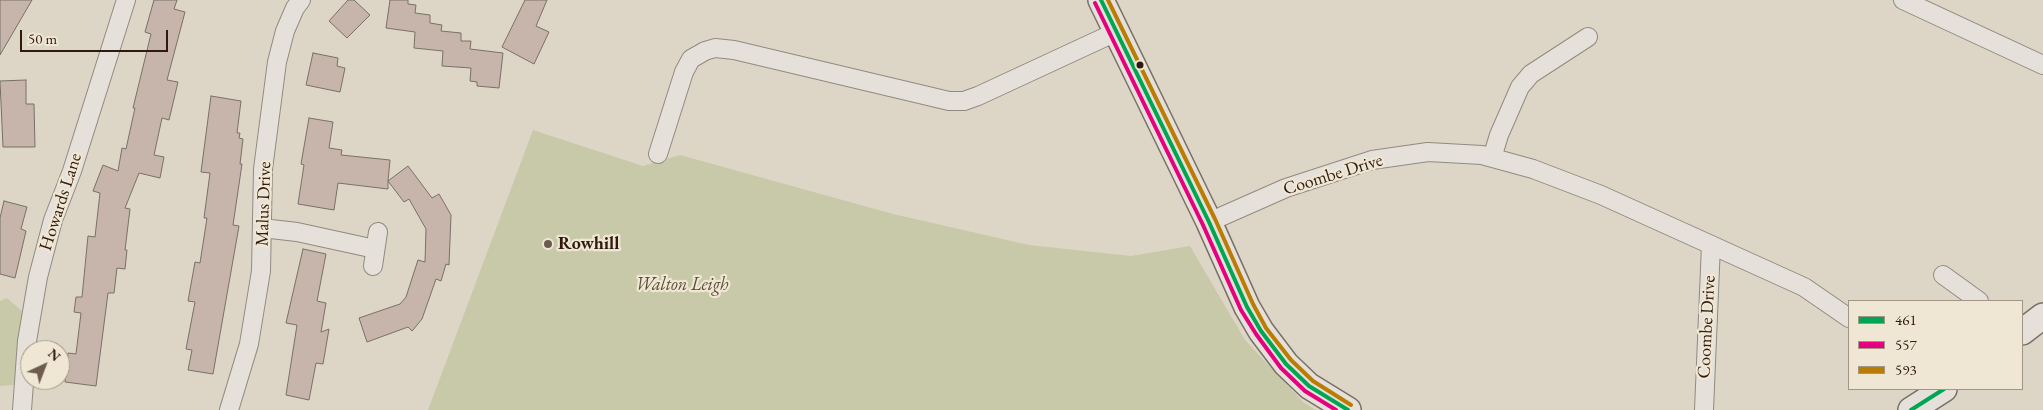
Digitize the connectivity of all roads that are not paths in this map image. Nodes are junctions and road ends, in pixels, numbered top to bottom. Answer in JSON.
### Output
{"nodes":[{"id":1,"x":126,"y":0,"type":"edge"},
{"id":2,"x":301,"y":0,"type":"edge"},
{"id":3,"x":1101,"y":0,"type":"edge"},
{"id":4,"x":1903,"y":0,"type":"edge"},
{"id":5,"x":1116,"y":32,"type":"junction"},
{"id":6,"x":1588,"y":36,"type":"dead end"},
{"id":7,"x":2043,"y":65,"type":"edge"},
{"id":8,"x":658,"y":154,"type":"dead end"},
{"id":9,"x":1492,"y":158,"type":"junction"},
{"id":10,"x":1209,"y":222,"type":"junction"},
{"id":11,"x":262,"y":228,"type":"junction"},
{"id":12,"x":1711,"y":245,"type":"junction"},
{"id":13,"x":375,"y":249,"type":"dead end"},
{"id":14,"x":1943,"y":275,"type":"dead end"},
{"id":15,"x":1978,"y":300,"type":"edge"},
{"id":16,"x":2043,"y":316,"type":"edge"},
{"id":17,"x":1848,"y":317,"type":"edge"},
{"id":18,"x":2023,"y":331,"type":"edge"},
{"id":19,"x":1942,"y":390,"type":"edge"},
{"id":20,"x":22,"y":410,"type":"edge"},
{"id":21,"x":229,"y":410,"type":"edge"},
{"id":22,"x":1348,"y":410,"type":"edge"},
{"id":23,"x":1704,"y":410,"type":"edge"},
{"id":24,"x":1911,"y":410,"type":"edge"}],
"edges":[{"from":1,"to":20,"type":"street","name":"Howards Lane"},
{"from":2,"to":11,"type":"street","name":"Malus Drive"},
{"from":3,"to":5,"type":"street"},
{"from":4,"to":7,"type":"street"},
{"from":5,"to":8,"type":"street"},
{"from":5,"to":10,"type":"street"},
{"from":6,"to":9,"type":"street"},
{"from":9,"to":10,"type":"street","name":"Coombe Drive"},
{"from":9,"to":12,"type":"street","name":"Coombe Drive"},
{"from":10,"to":22,"type":"street"},
{"from":11,"to":13,"type":"street"},
{"from":11,"to":21,"type":"street","name":"Malus Drive"},
{"from":12,"to":17,"type":"street","name":"Coombe Drive"},
{"from":12,"to":23,"type":"street","name":"Coombe Drive"},
{"from":14,"to":15,"type":"street"},
{"from":16,"to":18,"type":"street"},
{"from":19,"to":24,"type":"street"}]}
